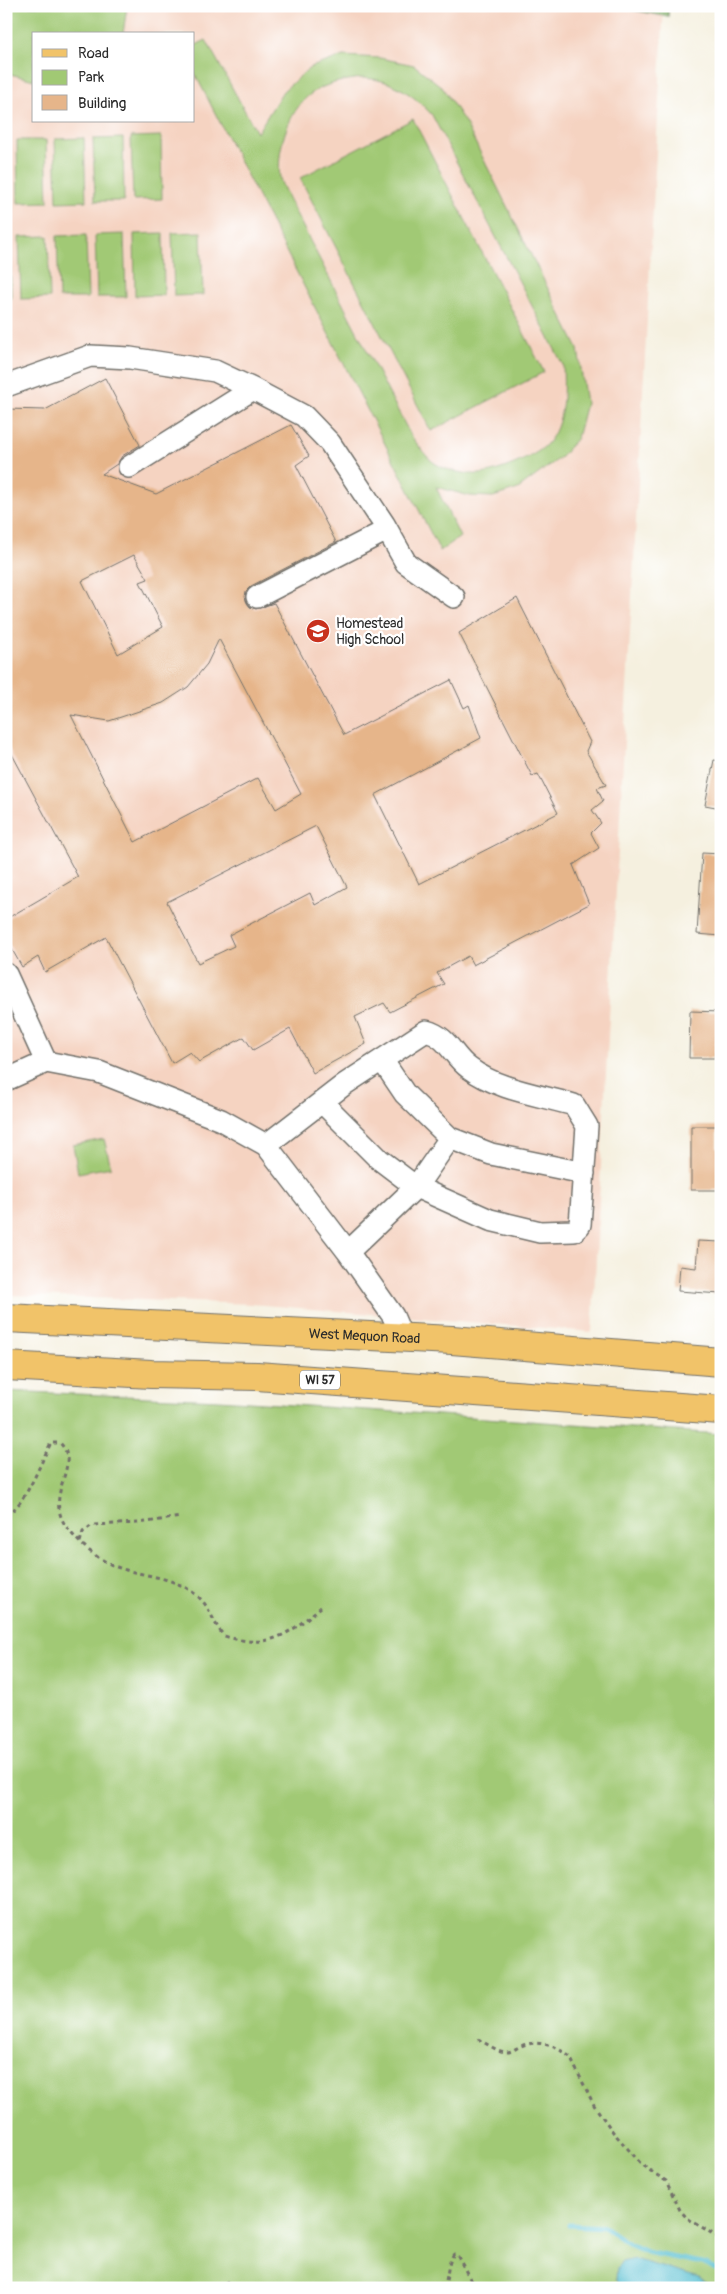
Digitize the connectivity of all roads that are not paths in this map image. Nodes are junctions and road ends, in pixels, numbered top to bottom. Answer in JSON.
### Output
{"nodes":[{"id":1,"x":6,"y":386,"type":"edge"},
{"id":2,"x":253,"y":389,"type":"junction"},
{"id":3,"x":129,"y":467,"type":"dead end"},
{"id":4,"x":387,"y":530,"type":"junction"},
{"id":5,"x":257,"y":596,"type":"dead end"},
{"id":6,"x":454,"y":597,"type":"dead end"},
{"id":7,"x":6,"y":974,"type":"edge"},
{"id":8,"x":382,"y":1060,"type":"junction"},
{"id":9,"x":46,"y":1062,"type":"junction"},
{"id":10,"x":6,"y":1080,"type":"edge"},
{"id":11,"x":322,"y":1103,"type":"junction"},
{"id":12,"x":450,"y":1138,"type":"junction"},
{"id":13,"x":266,"y":1145,"type":"junction"},
{"id":14,"x":584,"y":1173,"type":"junction"},
{"id":15,"x":416,"y":1187,"type":"junction"},
{"id":16,"x":348,"y":1252,"type":"junction"},
{"id":17,"x":6,"y":1318,"type":"edge"},
{"id":18,"x":402,"y":1337,"type":"junction"},
{"id":19,"x":721,"y":1362,"type":"edge"},
{"id":20,"x":6,"y":1366,"type":"edge"},
{"id":21,"x":721,"y":1410,"type":"edge"}],
"edges":[{"from":1,"to":2,"type":"lane"},
{"from":2,"to":3,"type":"lane"},
{"from":2,"to":4,"type":"lane"},
{"from":4,"to":5,"type":"lane"},
{"from":4,"to":6,"type":"lane"},
{"from":7,"to":9,"type":"lane"},
{"from":8,"to":11,"type":"lane"},
{"from":8,"to":12,"type":"lane"},
{"from":8,"to":14,"type":"lane"},
{"from":9,"to":10,"type":"lane"},
{"from":9,"to":13,"type":"lane"},
{"from":11,"to":13,"type":"lane"},
{"from":11,"to":15,"type":"lane"},
{"from":12,"to":14,"type":"lane"},
{"from":12,"to":15,"type":"lane"},
{"from":13,"to":16,"type":"lane"},
{"from":14,"to":15,"type":"lane"},
{"from":15,"to":16,"type":"lane"},
{"from":16,"to":18,"type":"lane"},
{"from":17,"to":18,"type":"main road","name":"West Mequon Road"},
{"from":18,"to":19,"type":"main road","name":"West Mequon Road"},
{"from":20,"to":21,"type":"main road","number":"WI 57"}]}
